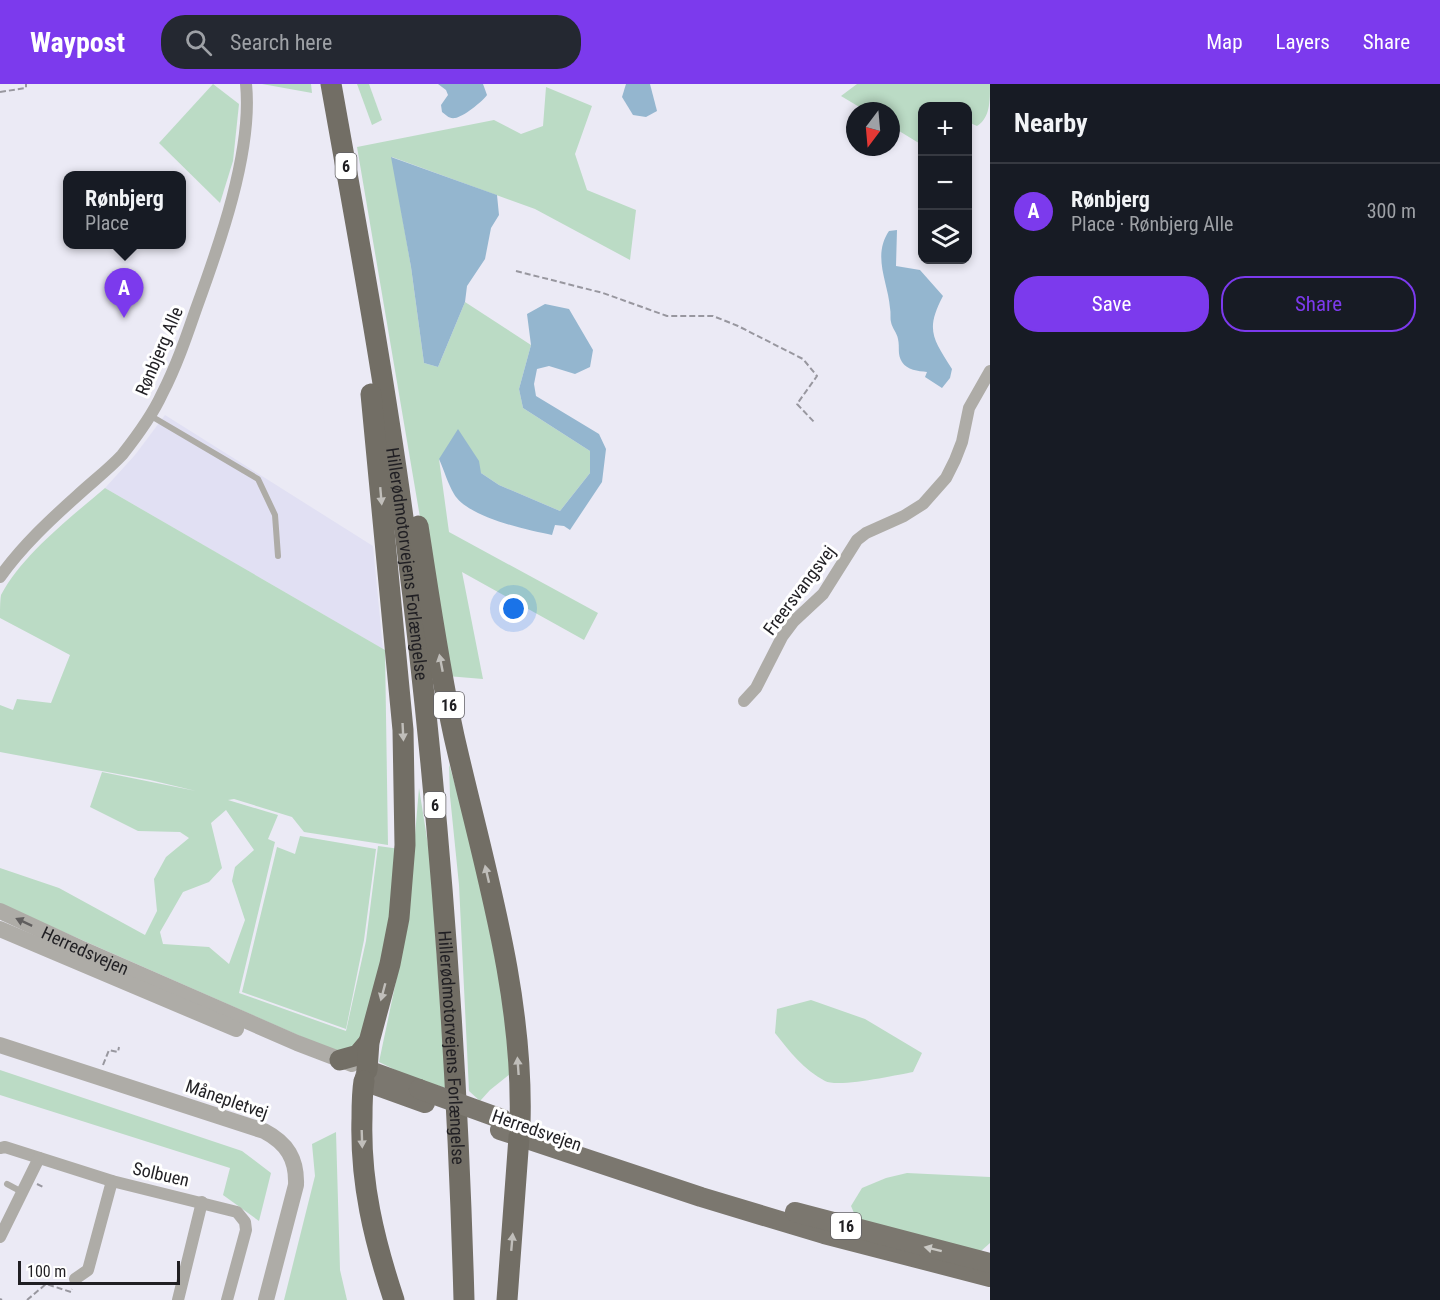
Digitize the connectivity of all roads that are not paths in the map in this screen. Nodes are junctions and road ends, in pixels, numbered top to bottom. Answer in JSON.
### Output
{"nodes":[{"id":1,"x":246,"y":84,"type":"edge"},
{"id":2,"x":332,"y":84,"type":"edge"},
{"id":3,"x":367,"y":288,"type":"junction"},
{"id":4,"x":371,"y":313,"type":"junction"},
{"id":5,"x":990,"y":371,"type":"edge"},
{"id":6,"x":150,"y":415,"type":"junction"},
{"id":7,"x":278,"y":556,"type":"dead end"},
{"id":8,"x":0,"y":577,"type":"edge"},
{"id":9,"x":744,"y":700,"type":"dead end"},
{"id":10,"x":0,"y":910,"type":"edge"},
{"id":11,"x":0,"y":929,"type":"edge"},
{"id":12,"x":369,"y":1042,"type":"junction"},
{"id":13,"x":0,"y":1045,"type":"edge"},
{"id":14,"x":340,"y":1060,"type":"junction"},
{"id":15,"x":365,"y":1075,"type":"junction"},
{"id":16,"x":510,"y":1128,"type":"junction"},
{"id":17,"x":0,"y":1148,"type":"edge"},
{"id":18,"x":39,"y":1158,"type":"junction"},
{"id":19,"x":112,"y":1181,"type":"junction"},
{"id":20,"x":7,"y":1184,"type":"dead end"},
{"id":21,"x":22,"y":1192,"type":"junction"},
{"id":22,"x":202,"y":1202,"type":"junction"},
{"id":23,"x":0,"y":1237,"type":"edge"},
{"id":24,"x":990,"y":1263,"type":"edge"},
{"id":25,"x":990,"y":1277,"type":"edge"},
{"id":26,"x":75,"y":1279,"type":"road end"},
{"id":27,"x":178,"y":1300,"type":"edge"},
{"id":28,"x":227,"y":1300,"type":"edge"},
{"id":29,"x":266,"y":1300,"type":"edge"},
{"id":30,"x":394,"y":1300,"type":"edge"},
{"id":31,"x":464,"y":1300,"type":"edge"},
{"id":32,"x":507,"y":1300,"type":"edge"}],
"edges":[{"from":1,"to":6,"type":"street","name":"Rønbjerg Alle"},
{"from":2,"to":3,"type":"highway","name":"Hillerødmotorvejens Forlængelse","number":"6"},
{"from":3,"to":4,"type":"highway","name":"Hillerødmotorvejens Forlængelse","number":"6"},
{"from":16,"to":3,"type":"highway","number":"16","one_way":true},
{"from":4,"to":12,"type":"highway","one_way":true},
{"from":4,"to":31,"type":"highway","name":"Hillerødmotorvejens Forlængelse","number":"6"},
{"from":5,"to":9,"type":"street","name":"Freersvangsvej"},
{"from":6,"to":7,"type":"lane"},
{"from":6,"to":8,"type":"street","name":"Rønbjerg Alle"},
{"from":14,"to":10,"type":"street","name":"Herredsvejen","one_way":true},
{"from":11,"to":15,"type":"street","name":"Herredsvejen"},
{"from":12,"to":14,"type":"highway"},
{"from":12,"to":15,"type":"highway"},
{"from":13,"to":29,"type":"street","name":"Månepletvej"},
{"from":14,"to":15,"type":"street","name":"Herredsvejen"},
{"from":15,"to":16,"type":"main road","name":"Herredsvejen","number":"16"},
{"from":15,"to":30,"type":"highway","one_way":true},
{"from":24,"to":16,"type":"main road","name":"Herredsvejen","number":"16","one_way":true},
{"from":16,"to":25,"type":"main road","name":"Herredsvejen","number":"16"},
{"from":32,"to":16,"type":"highway","one_way":true},
{"from":17,"to":18,"type":"street","name":"Solbuen"},
{"from":18,"to":19,"type":"street","name":"Solbuen"},
{"from":18,"to":21,"type":"street"},
{"from":19,"to":22,"type":"street","name":"Solbuen"},
{"from":19,"to":26,"type":"street","name":"Solbuen"},
{"from":20,"to":21,"type":"lane"},
{"from":21,"to":23,"type":"street"},
{"from":22,"to":27,"type":"street","name":"Solbuen"},
{"from":22,"to":28,"type":"street","name":"Solbuen"}]}
